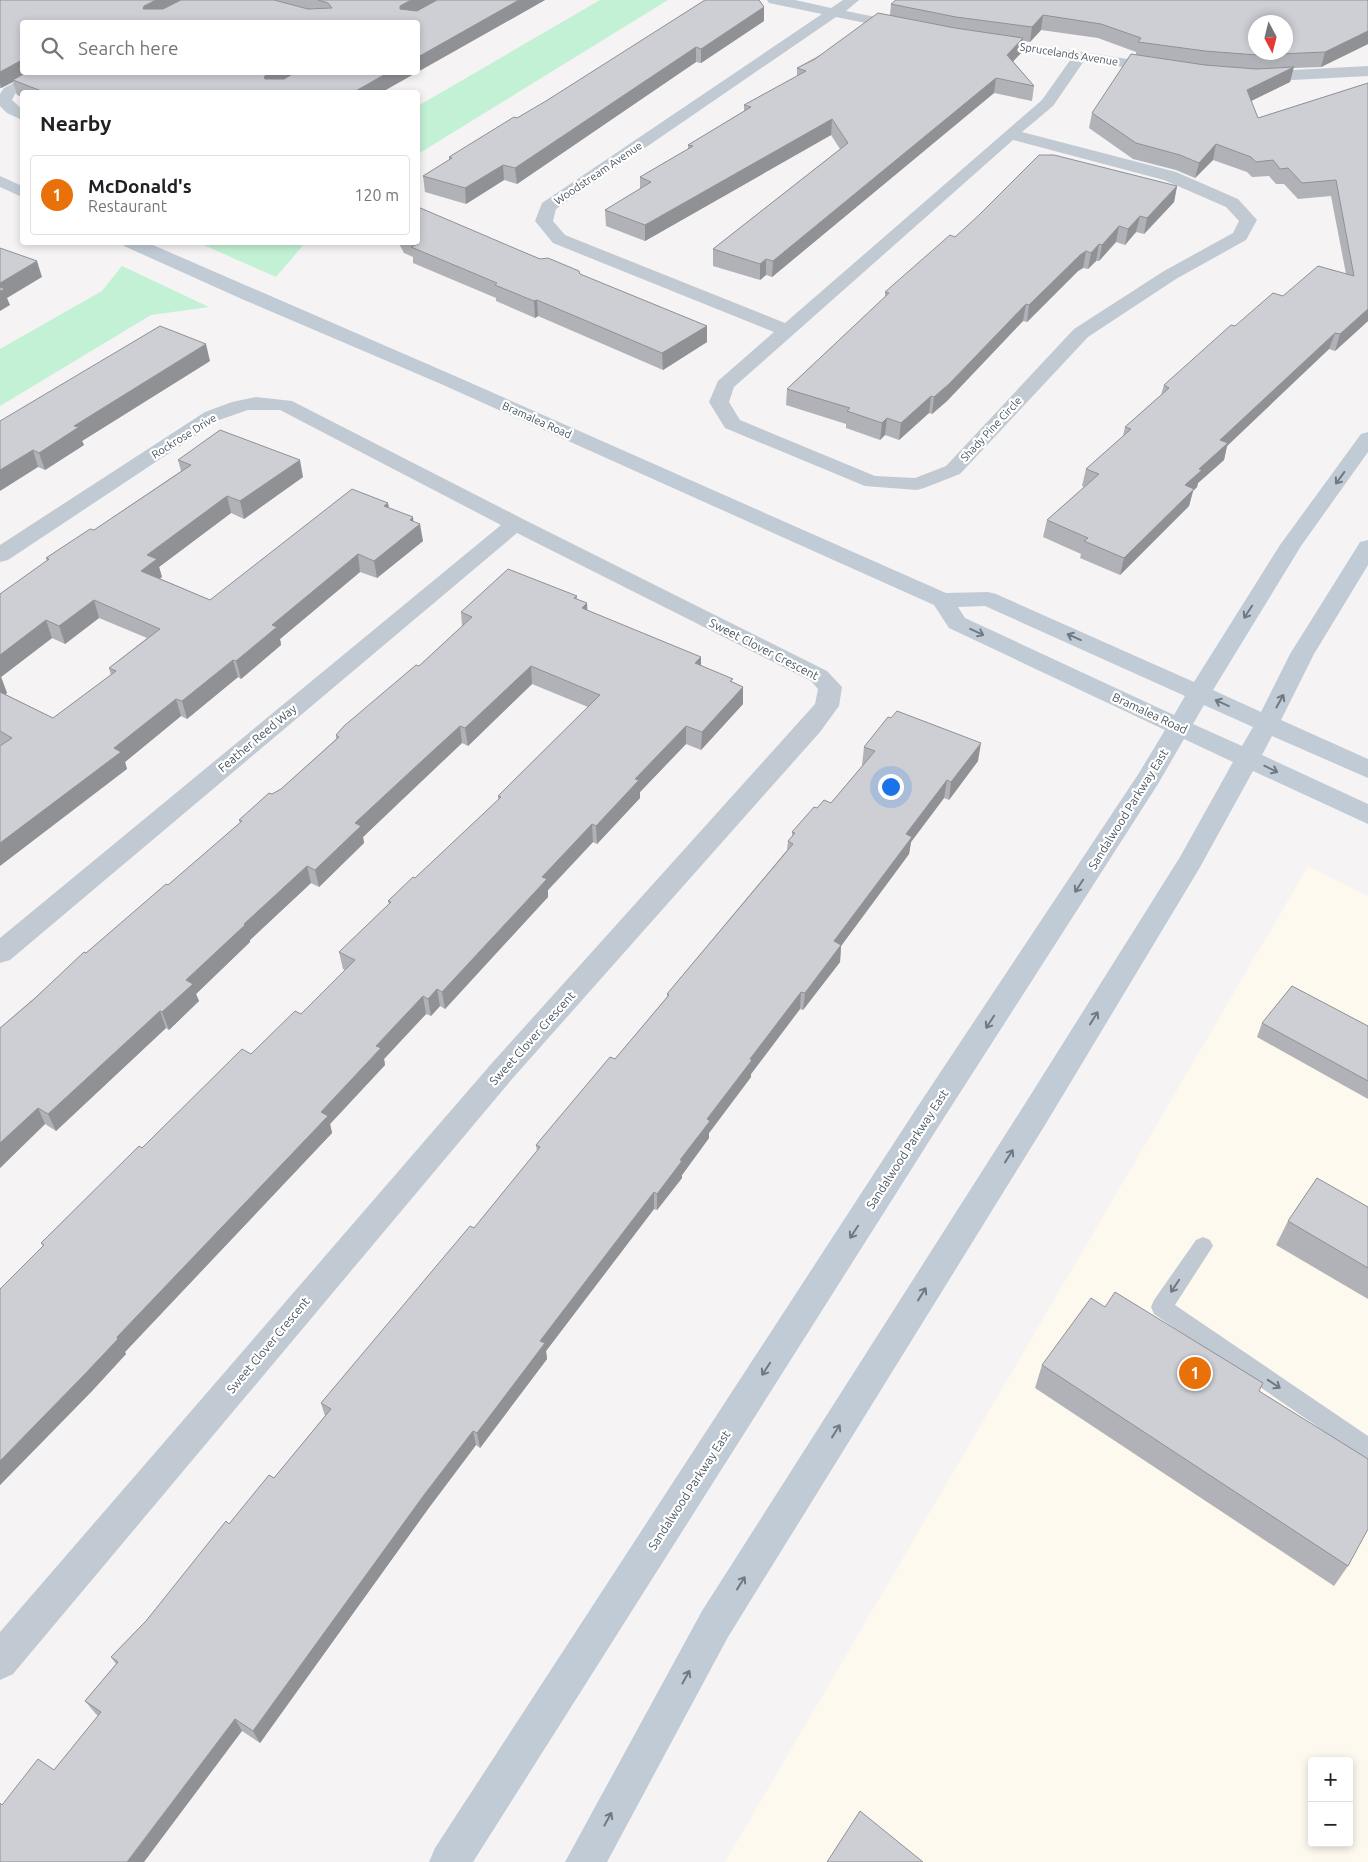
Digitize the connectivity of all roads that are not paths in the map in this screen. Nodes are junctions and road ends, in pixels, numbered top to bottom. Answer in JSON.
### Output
{"nodes":[{"id":1,"x":774,"y":0,"type":"edge"},
{"id":2,"x":852,"y":0,"type":"edge"},
{"id":3,"x":834,"y":12,"type":"junction"},
{"id":4,"x":917,"y":30,"type":"edge"},
{"id":5,"x":966,"y":38,"type":"edge"},
{"id":6,"x":1080,"y":56,"type":"junction"},
{"id":7,"x":1174,"y":69,"type":"edge"},
{"id":8,"x":1368,"y":71,"type":"edge"},
{"id":9,"x":43,"y":75,"type":"edge"},
{"id":10,"x":1236,"y":76,"type":"edge"},
{"id":11,"x":20,"y":114,"type":"edge"},
{"id":12,"x":1010,"y":134,"type":"junction"},
{"id":13,"x":0,"y":181,"type":"edge"},
{"id":14,"x":20,"y":191,"type":"edge"},
{"id":15,"x":137,"y":245,"type":"edge"},
{"id":16,"x":786,"y":330,"type":"junction"},
{"id":17,"x":1368,"y":438,"type":"edge"},
{"id":18,"x":515,"y":524,"type":"junction"},
{"id":19,"x":1368,"y":547,"type":"edge"},
{"id":20,"x":0,"y":555,"type":"edge"},
{"id":21,"x":943,"y":600,"type":"junction"},
{"id":22,"x":1200,"y":693,"type":"junction"},
{"id":23,"x":1267,"y":723,"type":"junction"},
{"id":24,"x":1179,"y":726,"type":"junction"},
{"id":25,"x":1247,"y":758,"type":"junction"},
{"id":26,"x":1368,"y":769,"type":"edge"},
{"id":27,"x":1368,"y":815,"type":"edge"},
{"id":28,"x":0,"y":953,"type":"edge"},
{"id":29,"x":1203,"y":1246,"type":"dead end"},
{"id":30,"x":1368,"y":1449,"type":"edge"},
{"id":31,"x":0,"y":1661,"type":"edge"},
{"id":32,"x":449,"y":1862,"type":"edge"},
{"id":33,"x":585,"y":1862,"type":"edge"}],
"edges":[{"from":1,"to":3,"type":"street"},
{"from":2,"to":3,"type":"street"},
{"from":3,"to":4,"type":"street"},
{"from":3,"to":16,"type":"street","name":"Woodstream Avenue"},
{"from":5,"to":6,"type":"street","name":"Sprucelands Avenue"},
{"from":6,"to":7,"type":"street","name":"Sprucelands Avenue"},
{"from":6,"to":12,"type":"street","name":"Shady Pine Circle"},
{"from":8,"to":10,"type":"street"},
{"from":9,"to":11,"type":"street"},
{"from":12,"to":16,"type":"street","name":"Shady Pine Circle"},
{"from":12,"to":16,"type":"street","name":"Shady Pine Circle"},
{"from":13,"to":14,"type":"main road"},
{"from":15,"to":21,"type":"main road","name":"Bramalea Road"},
{"from":17,"to":22,"type":"main road","name":"Sandalwood Parkway East","one_way":true},
{"from":18,"to":20,"type":"street","name":"Rockrose Drive"},
{"from":18,"to":28,"type":"street","name":"Feather Reed Way"},
{"from":18,"to":31,"type":"street","name":"Sweet Clover Crescent"},
{"from":23,"to":19,"type":"main road","one_way":true},
{"from":22,"to":21,"type":"main road","name":"Bramalea Road","one_way":true},
{"from":21,"to":24,"type":"main road","name":"Bramalea Road","one_way":true},
{"from":23,"to":22,"type":"main road","name":"Bramalea Road","one_way":true},
{"from":22,"to":24,"type":"main road","name":"Sandalwood Parkway East"},
{"from":23,"to":25,"type":"main road"},
{"from":23,"to":26,"type":"main road","name":"Bramalea Road"},
{"from":24,"to":25,"type":"main road","name":"Bramalea Road"},
{"from":24,"to":32,"type":"main road","name":"Sandalwood Parkway East","one_way":true},
{"from":25,"to":27,"type":"main road","name":"Bramalea Road","one_way":true},
{"from":33,"to":25,"type":"main road","one_way":true},
{"from":29,"to":30,"type":"lane","one_way":true}]}
